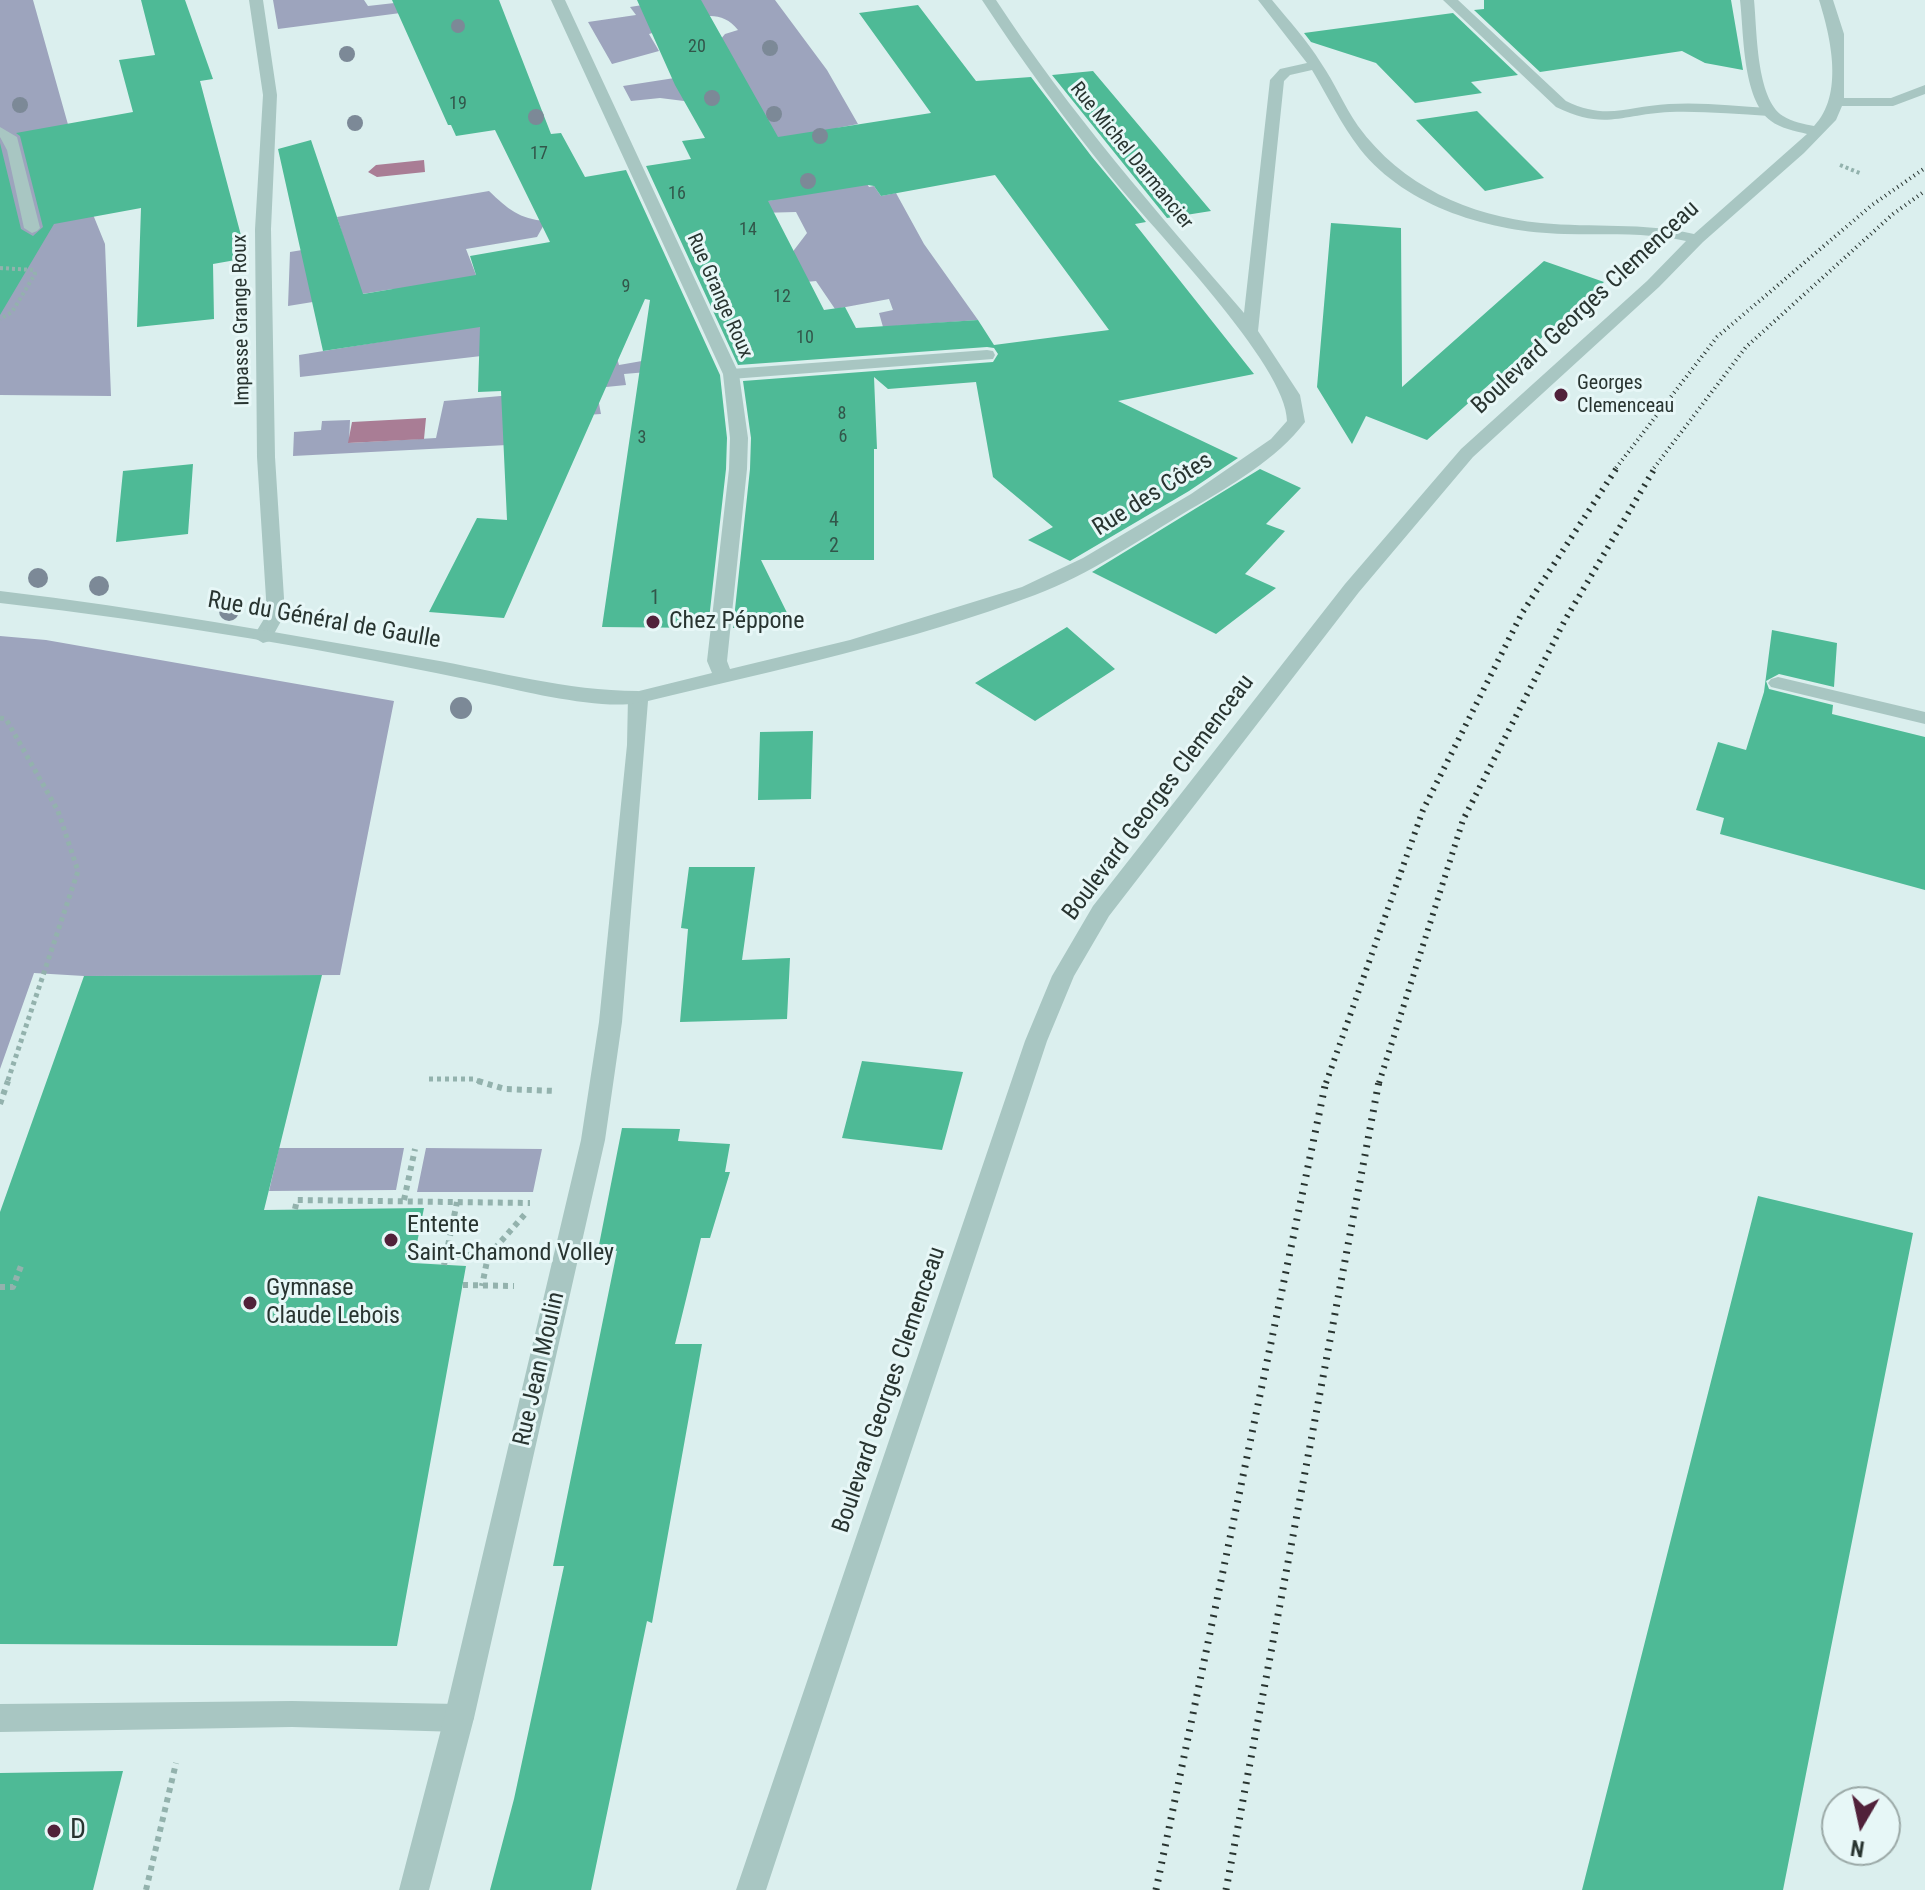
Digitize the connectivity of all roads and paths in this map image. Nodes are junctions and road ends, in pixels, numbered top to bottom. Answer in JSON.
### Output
{"nodes":[{"id":1,"x":256,"y":0,"type":"edge"},
{"id":2,"x":558,"y":0,"type":"edge"},
{"id":3,"x":989,"y":0,"type":"edge"},
{"id":4,"x":1265,"y":0,"type":"edge"},
{"id":5,"x":1450,"y":0,"type":"edge"},
{"id":6,"x":1747,"y":0,"type":"edge"},
{"id":7,"x":1826,"y":0,"type":"edge"},
{"id":8,"x":1316,"y":65,"type":"junction"},
{"id":9,"x":1925,"y":89,"type":"edge"},
{"id":10,"x":1837,"y":102,"type":"junction"},
{"id":11,"x":1769,"y":112,"type":"junction"},
{"id":12,"x":0,"y":131,"type":"edge"},
{"id":13,"x":1817,"y":132,"type":"junction"},
{"id":14,"x":1830,"y":161,"type":"dead end"},
{"id":15,"x":1862,"y":174,"type":"dead end"},
{"id":16,"x":32,"y":228,"type":"dead end"},
{"id":17,"x":1697,"y":239,"type":"junction"},
{"id":18,"x":0,"y":268,"type":"edge"},
{"id":19,"x":0,"y":319,"type":"edge"},
{"id":20,"x":1250,"y":331,"type":"junction"},
{"id":21,"x":987,"y":355,"type":"dead end"},
{"id":22,"x":731,"y":374,"type":"junction"},
{"id":23,"x":0,"y":597,"type":"edge"},
{"id":24,"x":263,"y":637,"type":"junction"},
{"id":25,"x":724,"y":678,"type":"junction"},
{"id":26,"x":1778,"y":683,"type":"dead end"},
{"id":27,"x":638,"y":697,"type":"junction"},
{"id":28,"x":0,"y":718,"type":"edge"},
{"id":29,"x":1925,"y":718,"type":"edge"},
{"id":30,"x":429,"y":1079,"type":"dead end"},
{"id":31,"x":556,"y":1091,"type":"dead end"},
{"id":32,"x":0,"y":1104,"type":"edge"},
{"id":33,"x":415,"y":1149,"type":"dead end"},
{"id":34,"x":404,"y":1200,"type":"junction"},
{"id":35,"x":457,"y":1202,"type":"junction"},
{"id":36,"x":295,"y":1209,"type":"dead end"},
{"id":37,"x":446,"y":1254,"type":"junction"},
{"id":38,"x":488,"y":1256,"type":"junction"},
{"id":39,"x":444,"y":1265,"type":"dead end"},
{"id":40,"x":21,"y":1266,"type":"dead end"},
{"id":41,"x":463,"y":1285,"type":"dead end"},
{"id":42,"x":482,"y":1286,"type":"junction"},
{"id":43,"x":515,"y":1286,"type":"dead end"},
{"id":44,"x":0,"y":1287,"type":"edge"},
{"id":45,"x":187,"y":1715,"type":"junction"},
{"id":46,"x":0,"y":1718,"type":"edge"},
{"id":47,"x":459,"y":1718,"type":"junction"},
{"id":48,"x":146,"y":1890,"type":"edge"},
{"id":49,"x":414,"y":1890,"type":"edge"},
{"id":50,"x":751,"y":1890,"type":"edge"}],
"edges":[{"from":1,"to":24,"type":"street","name":"Impasse Grange Roux"},
{"from":2,"to":22,"type":"street","name":"Rue Grange Roux"},
{"from":3,"to":20,"type":"street","name":"Rue Michel Darmancier"},
{"from":4,"to":8,"type":"street"},
{"from":5,"to":11,"type":"street"},
{"from":6,"to":11,"type":"street"},
{"from":7,"to":10,"type":"street"},
{"from":8,"to":17,"type":"street"},
{"from":8,"to":20,"type":"street"},
{"from":9,"to":10,"type":"street"},
{"from":10,"to":13,"type":"street","name":"Boulevard Georges Clemenceau"},
{"from":11,"to":13,"type":"street"},
{"from":12,"to":16,"type":"street"},
{"from":13,"to":17,"type":"street","name":"Boulevard Georges Clemenceau"},
{"from":14,"to":15,"type":"path"},
{"from":17,"to":50,"type":"street","name":"Boulevard Georges Clemenceau"},
{"from":18,"to":19,"type":"path"},
{"from":20,"to":25,"type":"street","name":"Rue des Côtes"},
{"from":21,"to":22,"type":"street"},
{"from":22,"to":25,"type":"street","name":"Rue Grange Roux"},
{"from":23,"to":24,"type":"street","name":"Rue du Général de Gaulle"},
{"from":24,"to":27,"type":"street","name":"Rue du Général de Gaulle"},
{"from":25,"to":27,"type":"street","name":"Rue des Côtes"},
{"from":26,"to":29,"type":"street"},
{"from":27,"to":47,"type":"street","name":"Rue Jean Moulin"},
{"from":28,"to":32,"type":"path"},
{"from":30,"to":31,"type":"path"},
{"from":33,"to":34,"type":"path"},
{"from":34,"to":35,"type":"path"},
{"from":34,"to":36,"type":"path"},
{"from":35,"to":37,"type":"path"},
{"from":35,"to":38,"type":"path"},
{"from":37,"to":38,"type":"path"},
{"from":37,"to":39,"type":"path"},
{"from":38,"to":42,"type":"path"},
{"from":40,"to":44,"type":"path"},
{"from":41,"to":42,"type":"path"},
{"from":42,"to":43,"type":"path"},
{"from":45,"to":46,"type":"street"},
{"from":45,"to":47,"type":"street"},
{"from":45,"to":48,"type":"path"},
{"from":47,"to":49,"type":"street","name":"Rue Jean Moulin"}]}
